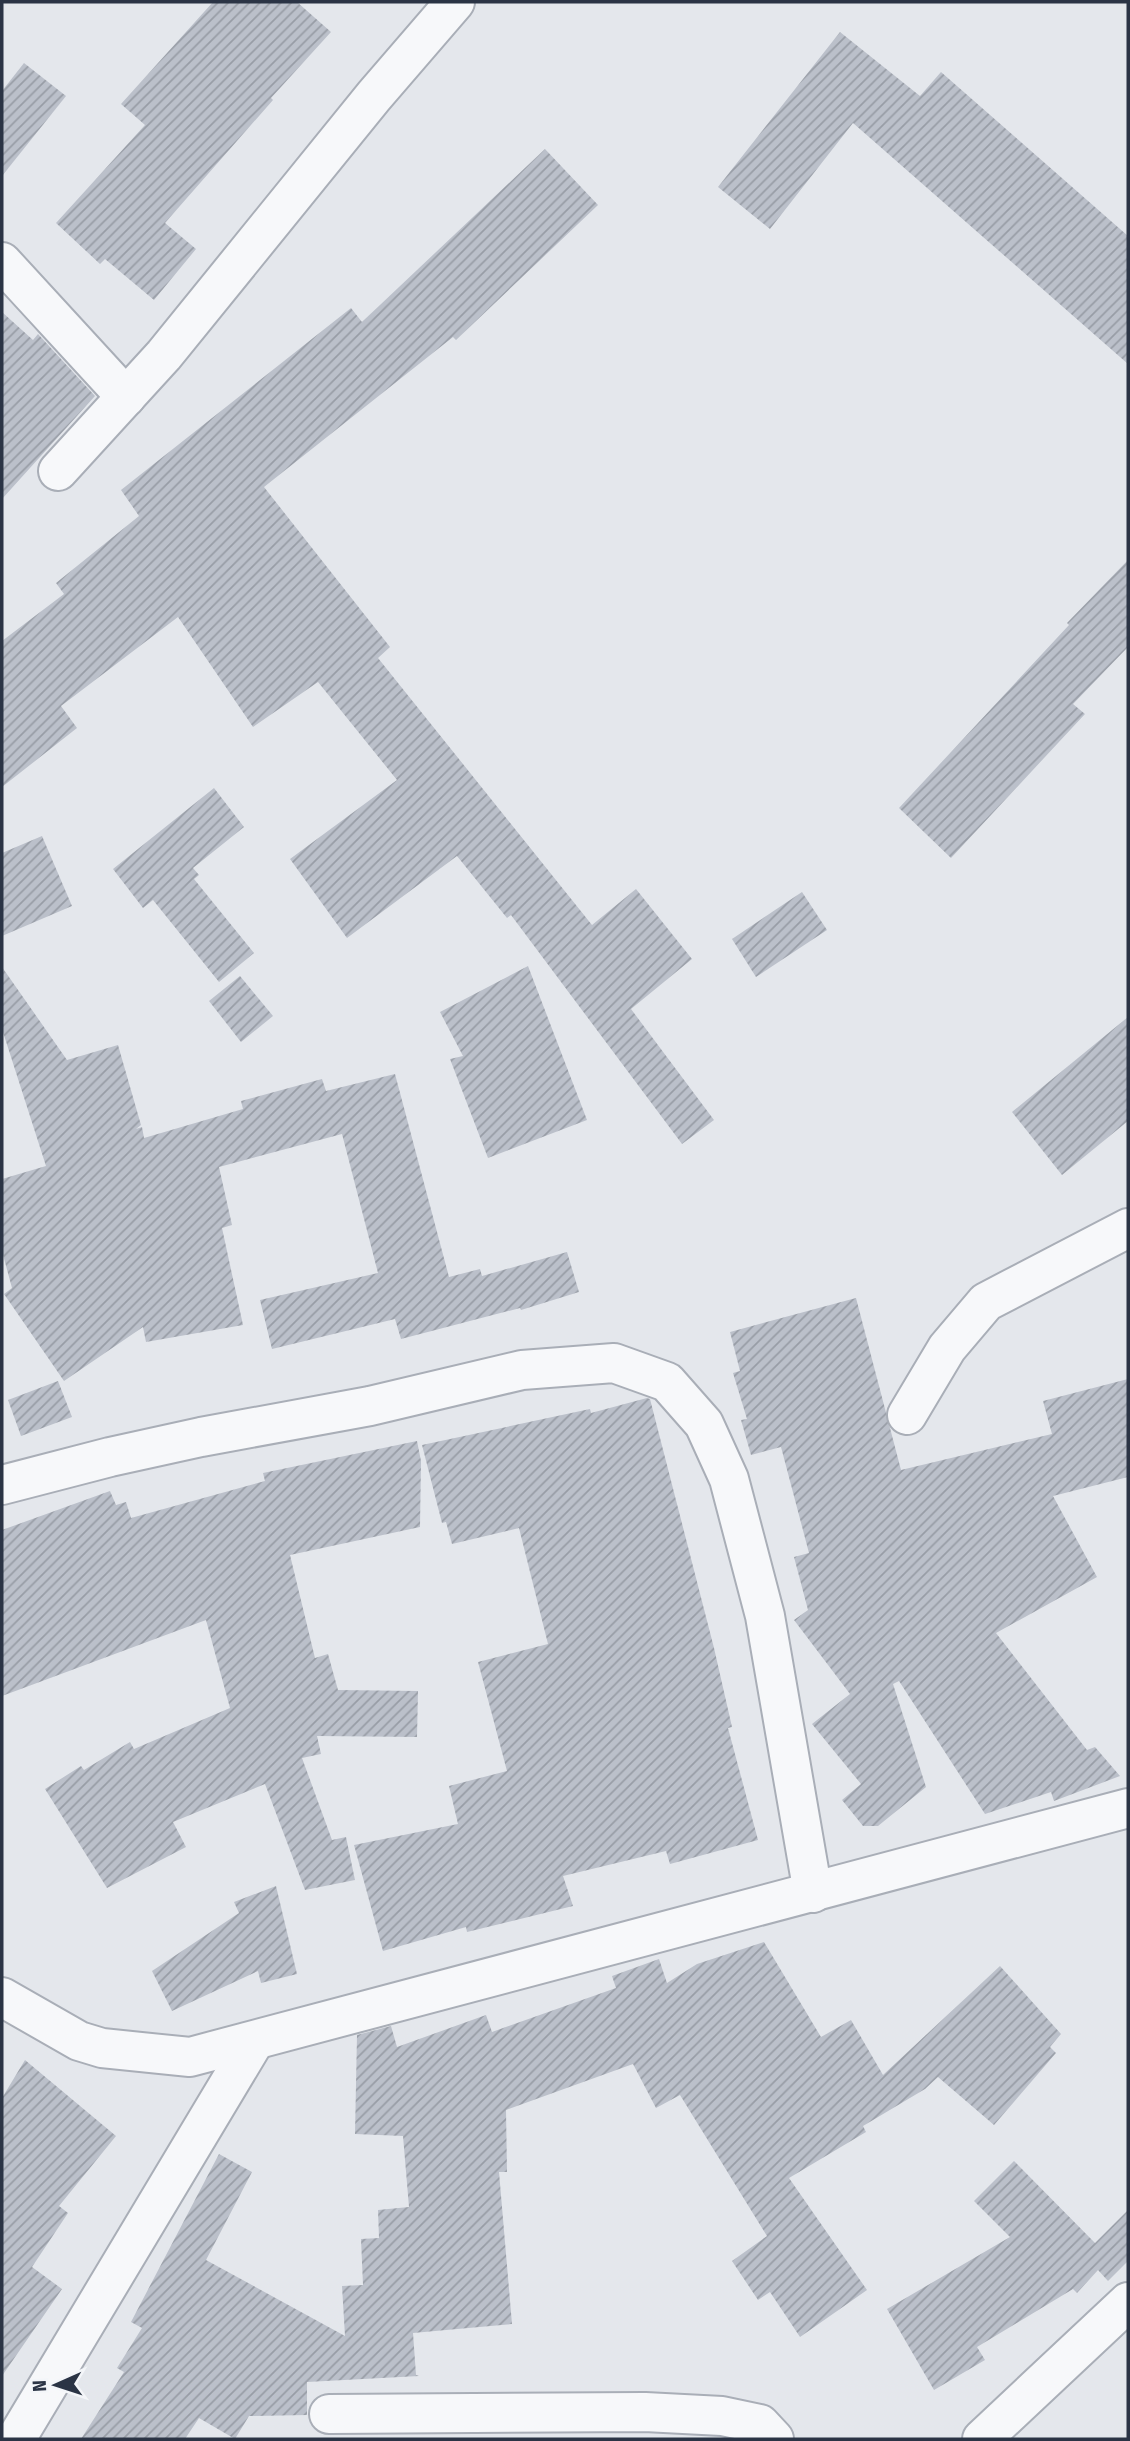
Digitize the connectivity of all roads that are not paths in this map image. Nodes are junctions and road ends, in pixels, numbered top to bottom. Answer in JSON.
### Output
{"nodes":[{"id":1,"x":455,"y":2,"type":"edge"},
{"id":2,"x":2,"y":262,"type":"edge"},
{"id":3,"x":125,"y":397,"type":"junction"},
{"id":4,"x":58,"y":471,"type":"dead end"},
{"id":5,"x":1128,"y":1228,"type":"edge"},
{"id":6,"x":907,"y":1415,"type":"dead end"},
{"id":7,"x":2,"y":1485,"type":"edge"},
{"id":8,"x":1128,"y":1808,"type":"edge"},
{"id":9,"x":813,"y":1892,"type":"junction"},
{"id":10,"x":2,"y":1997,"type":"edge"},
{"id":11,"x":254,"y":2042,"type":"junction"},
{"id":12,"x":1128,"y":2302,"type":"edge"},
{"id":13,"x":329,"y":2414,"type":"dead end"},
{"id":14,"x":16,"y":2439,"type":"edge"},
{"id":15,"x":774,"y":2439,"type":"edge"},
{"id":16,"x":982,"y":2439,"type":"edge"}],
"edges":[{"from":1,"to":3,"type":"street"},
{"from":2,"to":3,"type":"street"},
{"from":3,"to":4,"type":"street"},
{"from":5,"to":6,"type":"street"},
{"from":7,"to":9,"type":"street"},
{"from":8,"to":9,"type":"street"},
{"from":9,"to":11,"type":"street"},
{"from":10,"to":11,"type":"street"},
{"from":11,"to":14,"type":"street"},
{"from":12,"to":16,"type":"street"},
{"from":13,"to":15,"type":"street"}]}
